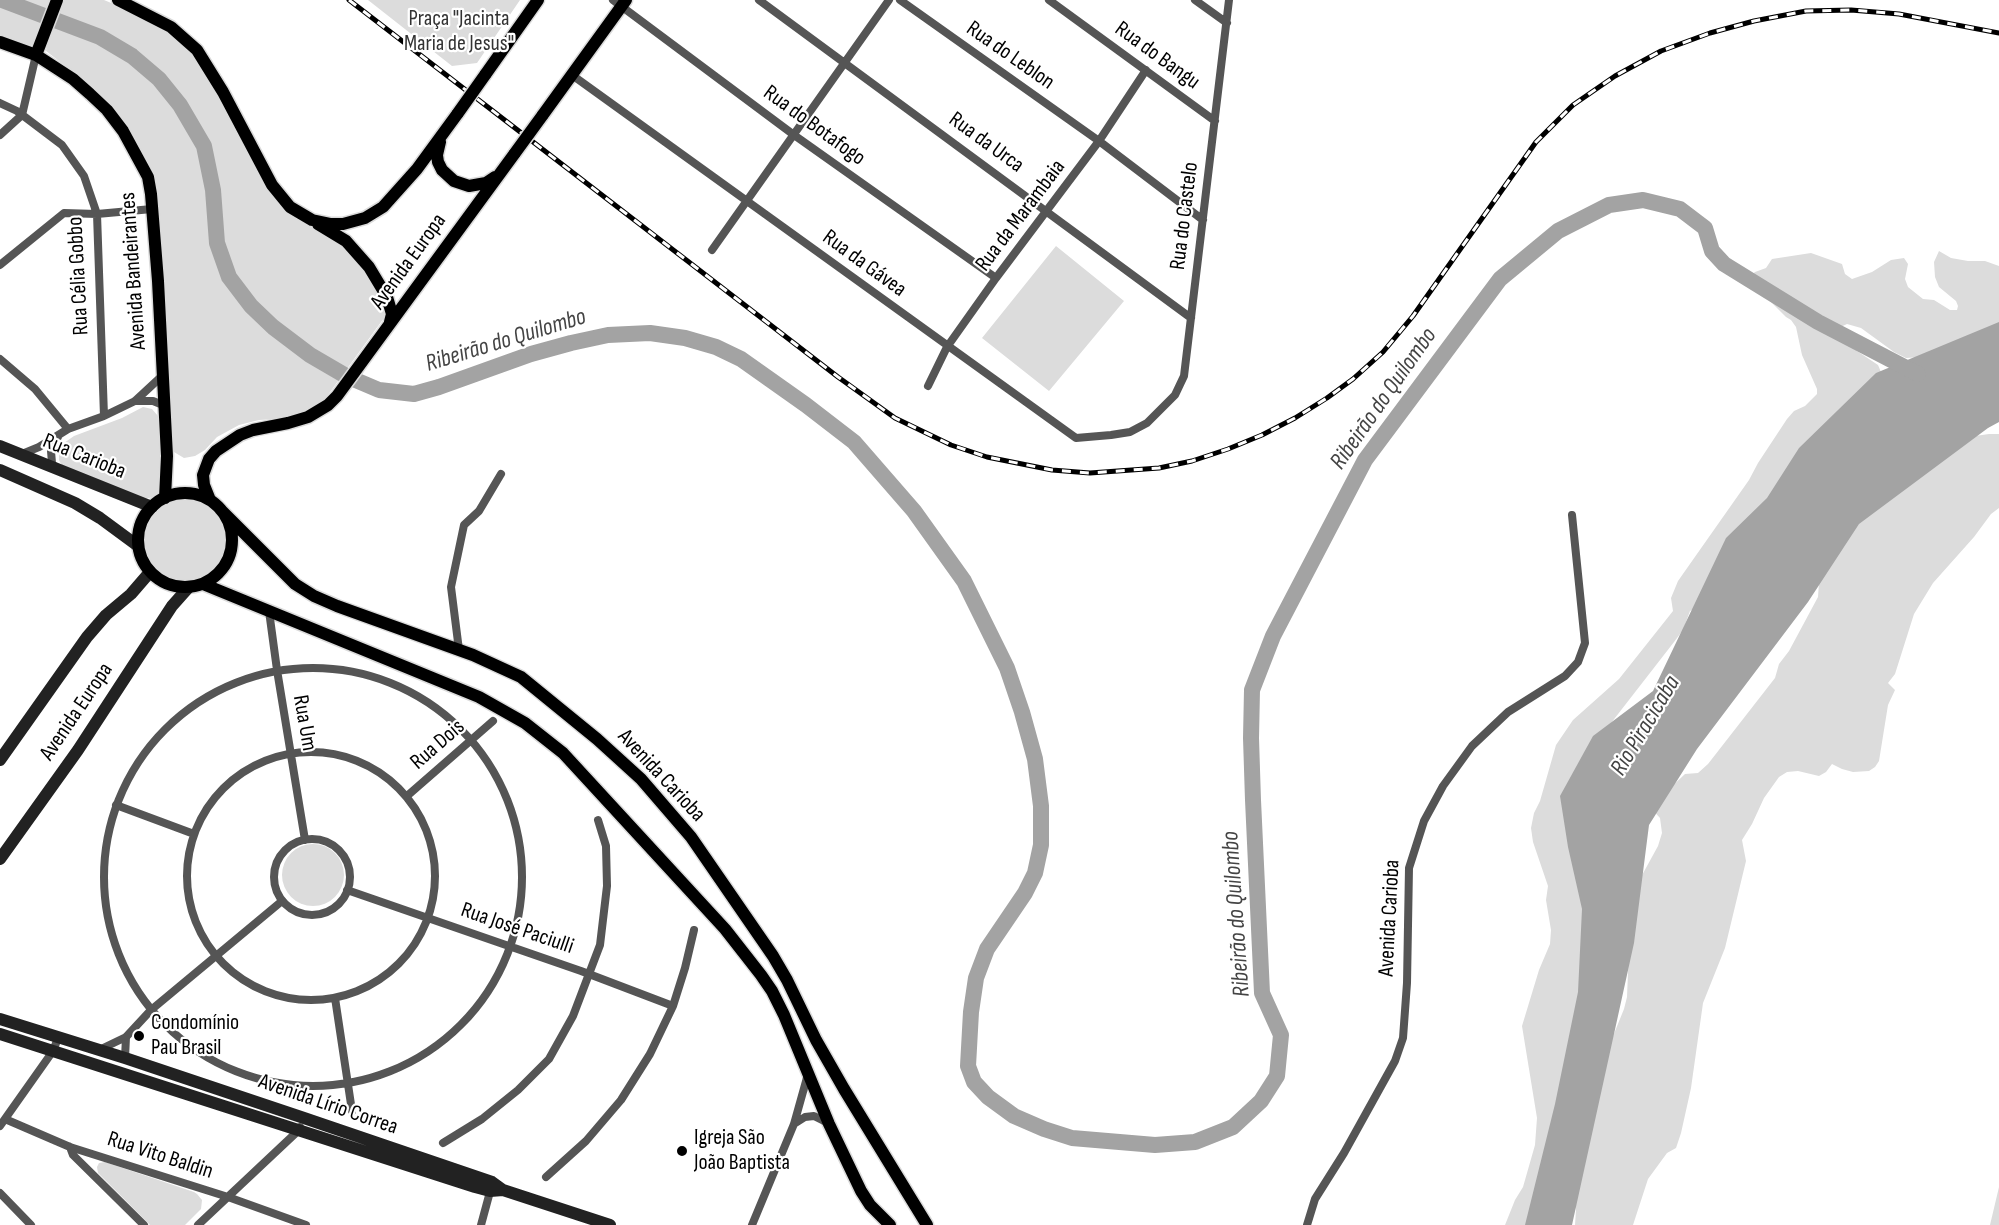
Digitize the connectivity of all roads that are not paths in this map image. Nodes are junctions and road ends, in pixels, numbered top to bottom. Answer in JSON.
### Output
{"nodes":[{"id":1,"x":118,"y":0,"type":"edge"},
{"id":2,"x":538,"y":0,"type":"edge"},
{"id":3,"x":759,"y":0,"type":"edge"},
{"id":4,"x":889,"y":0,"type":"edge"},
{"id":5,"x":900,"y":0,"type":"edge"},
{"id":6,"x":1049,"y":0,"type":"edge"},
{"id":7,"x":1196,"y":0,"type":"edge"},
{"id":8,"x":1230,"y":0,"type":"edge"},
{"id":9,"x":57,"y":1,"type":"edge"},
{"id":10,"x":620,"y":2,"type":"edge"},
{"id":11,"x":1227,"y":23,"type":"junction"},
{"id":12,"x":0,"y":42,"type":"edge"},
{"id":13,"x":36,"y":55,"type":"junction"},
{"id":14,"x":845,"y":62,"type":"junction"},
{"id":15,"x":1146,"y":70,"type":"junction"},
{"id":16,"x":572,"y":75,"type":"junction"},
{"id":17,"x":0,"y":104,"type":"edge"},
{"id":18,"x":22,"y":115,"type":"junction"},
{"id":19,"x":1215,"y":121,"type":"junction"},
{"id":20,"x":447,"y":127,"type":"junction"},
{"id":21,"x":0,"y":135,"type":"edge"},
{"id":22,"x":794,"y":135,"type":"junction"},
{"id":23,"x":1099,"y":141,"type":"junction"},
{"id":24,"x":499,"y":174,"type":"junction"},
{"id":25,"x":747,"y":201,"type":"junction"},
{"id":26,"x":152,"y":209,"type":"junction"},
{"id":27,"x":1048,"y":211,"type":"junction"},
{"id":28,"x":97,"y":214,"type":"junction"},
{"id":29,"x":312,"y":220,"type":"junction"},
{"id":30,"x":1203,"y":220,"type":"junction"},
{"id":31,"x":712,"y":250,"type":"dead end"},
{"id":32,"x":0,"y":265,"type":"edge"},
{"id":33,"x":996,"y":278,"type":"junction"},
{"id":34,"x":1191,"y":318,"type":"junction"},
{"id":35,"x":390,"y":322,"type":"junction"},
{"id":36,"x":947,"y":347,"type":"junction"},
{"id":37,"x":0,"y":358,"type":"edge"},
{"id":38,"x":162,"y":376,"type":"junction"},
{"id":39,"x":928,"y":386,"type":"dead end"},
{"id":40,"x":135,"y":401,"type":"junction"},
{"id":41,"x":163,"y":405,"type":"junction"},
{"id":42,"x":104,"y":416,"type":"junction"},
{"id":43,"x":1147,"y":423,"type":"joint"},
{"id":44,"x":68,"y":429,"type":"junction"},
{"id":45,"x":58,"y":436,"type":"junction"},
{"id":46,"x":0,"y":446,"type":"edge"},
{"id":47,"x":21,"y":455,"type":"junction"},
{"id":48,"x":55,"y":468,"type":"junction"},
{"id":49,"x":0,"y":470,"type":"edge"},
{"id":50,"x":501,"y":474,"type":"dead end"},
{"id":51,"x":165,"y":498,"type":"junction"},
{"id":52,"x":210,"y":500,"type":"junction"},
{"id":53,"x":152,"y":507,"type":"junction"},
{"id":54,"x":220,"y":508,"type":"junction"},
{"id":55,"x":1572,"y":515,"type":"dead end"},
{"id":56,"x":138,"y":546,"type":"junction"},
{"id":57,"x":150,"y":572,"type":"junction"},
{"id":58,"x":203,"y":584,"type":"junction"},
{"id":59,"x":188,"y":588,"type":"junction"},
{"id":60,"x":269,"y":611,"type":"junction"},
{"id":61,"x":459,"y":650,"type":"junction"},
{"id":62,"x":277,"y":670,"type":"junction"},
{"id":63,"x":493,"y":721,"type":"dead end"},
{"id":64,"x":472,"y":740,"type":"junction"},
{"id":65,"x":290,"y":753,"type":"junction"},
{"id":66,"x":0,"y":760,"type":"edge"},
{"id":67,"x":407,"y":796,"type":"junction"},
{"id":68,"x":116,"y":805,"type":"junction"},
{"id":69,"x":598,"y":820,"type":"dead end"},
{"id":70,"x":194,"y":834,"type":"junction"},
{"id":71,"x":305,"y":840,"type":"junction"},
{"id":72,"x":0,"y":859,"type":"edge"},
{"id":73,"x":347,"y":890,"type":"junction"},
{"id":74,"x":282,"y":901,"type":"junction"},
{"id":75,"x":428,"y":917,"type":"junction"},
{"id":76,"x":694,"y":930,"type":"dead end"},
{"id":77,"x":509,"y":947,"type":"junction"},
{"id":78,"x":216,"y":957,"type":"junction"},
{"id":79,"x":587,"y":975,"type":"junction"},
{"id":80,"x":335,"y":998,"type":"junction"},
{"id":81,"x":673,"y":1006,"type":"junction"},
{"id":82,"x":151,"y":1010,"type":"junction"},
{"id":83,"x":0,"y":1019,"type":"edge"},
{"id":84,"x":0,"y":1034,"type":"edge"},
{"id":85,"x":126,"y":1037,"type":"junction"},
{"id":86,"x":58,"y":1038,"type":"junction"},
{"id":87,"x":99,"y":1050,"type":"junction"},
{"id":88,"x":53,"y":1051,"type":"junction"},
{"id":89,"x":125,"y":1058,"type":"junction"},
{"id":90,"x":808,"y":1074,"type":"junction"},
{"id":91,"x":347,"y":1083,"type":"junction"},
{"id":92,"x":352,"y":1111,"type":"dead end"},
{"id":93,"x":304,"y":1118,"type":"junction"},
{"id":94,"x":2,"y":1122,"type":"edge"},
{"id":95,"x":794,"y":1124,"type":"junction"},
{"id":96,"x":829,"y":1124,"type":"junction"},
{"id":97,"x":299,"y":1131,"type":"junction"},
{"id":98,"x":443,"y":1143,"type":"dead end"},
{"id":99,"x":70,"y":1147,"type":"junction"},
{"id":100,"x":546,"y":1177,"type":"dead end"},
{"id":101,"x":495,"y":1188,"type":"junction"},
{"id":102,"x":0,"y":1193,"type":"edge"},
{"id":103,"x":228,"y":1197,"type":"junction"},
{"id":104,"x":31,"y":1225,"type":"edge"},
{"id":105,"x":144,"y":1225,"type":"edge"},
{"id":106,"x":198,"y":1225,"type":"edge"},
{"id":107,"x":303,"y":1225,"type":"edge"},
{"id":108,"x":481,"y":1225,"type":"edge"},
{"id":109,"x":610,"y":1225,"type":"edge"},
{"id":110,"x":752,"y":1225,"type":"edge"},
{"id":111,"x":890,"y":1225,"type":"edge"},
{"id":112,"x":927,"y":1225,"type":"edge"},
{"id":113,"x":1307,"y":1225,"type":"edge"}],
"edges":[{"from":1,"to":29,"type":"main road"},
{"from":2,"to":20,"type":"main road","bridge":true},
{"from":3,"to":14,"type":"street","name":"Rua da Urca"},
{"from":4,"to":14,"type":"street"},
{"from":5,"to":23,"type":"street","name":"Rua do Leblon"},
{"from":6,"to":15,"type":"street","name":"Rua do Bangu"},
{"from":7,"to":11,"type":"street"},
{"from":8,"to":11,"type":"street","name":"Rua do Castelo"},
{"from":9,"to":13,"type":"main road"},
{"from":10,"to":16,"type":"main road","name":"Avenida Europa"},
{"from":10,"to":22,"type":"street","name":"Rua do Botafogo"},
{"from":11,"to":19,"type":"street","name":"Rua do Castelo"},
{"from":12,"to":13,"type":"main road","name":"Avenida Bandeirantes"},
{"from":13,"to":18,"type":"street"},
{"from":13,"to":26,"type":"main road","name":"Avenida Bandeirantes"},
{"from":14,"to":22,"type":"street"},
{"from":14,"to":27,"type":"street","name":"Rua da Urca"},
{"from":15,"to":19,"type":"street","name":"Rua do Bangu"},
{"from":15,"to":23,"type":"street","name":"Rua da Marambaia"},
{"from":16,"to":24,"type":"main road","name":"Avenida Europa","bridge":true},
{"from":16,"to":25,"type":"street","name":"Rua da Gávea"},
{"from":17,"to":18,"type":"street","name":"Rua Célia Gobbo"},
{"from":18,"to":21,"type":"street"},
{"from":18,"to":28,"type":"street","name":"Rua Célia Gobbo"},
{"from":19,"to":30,"type":"street","name":"Rua do Castelo"},
{"from":20,"to":24,"type":"main road"},
{"from":20,"to":29,"type":"main road"},
{"from":22,"to":25,"type":"street"},
{"from":22,"to":33,"type":"street","name":"Rua do Botafogo"},
{"from":23,"to":27,"type":"street","name":"Rua da Marambaia"},
{"from":23,"to":30,"type":"street","name":"Rua do Leblon"},
{"from":24,"to":35,"type":"main road","name":"Avenida Europa"},
{"from":25,"to":31,"type":"street"},
{"from":25,"to":36,"type":"street","name":"Rua da Gávea"},
{"from":26,"to":28,"type":"street"},
{"from":26,"to":38,"type":"main road","name":"Avenida Bandeirantes"},
{"from":27,"to":33,"type":"street","name":"Rua da Marambaia"},
{"from":27,"to":34,"type":"street","name":"Rua da Urca"},
{"from":28,"to":32,"type":"street"},
{"from":28,"to":42,"type":"street","name":"Rua Célia Gobbo"},
{"from":29,"to":35,"type":"main road"},
{"from":30,"to":34,"type":"street","name":"Rua do Castelo"},
{"from":33,"to":36,"type":"street","name":"Rua da Marambaia"},
{"from":34,"to":43,"type":"street","name":"Rua do Castelo"},
{"from":35,"to":52,"type":"main road","name":"Avenida Europa"},
{"from":36,"to":39,"type":"street","name":"Rua da Marambaia"},
{"from":36,"to":43,"type":"street","name":"Rua da Gávea"},
{"from":37,"to":44,"type":"street"},
{"from":38,"to":40,"type":"street"},
{"from":38,"to":41,"type":"main road","name":"Avenida Bandeirantes"},
{"from":40,"to":41,"type":"street"},
{"from":40,"to":42,"type":"street"},
{"from":41,"to":51,"type":"main road","name":"Avenida Bandeirantes"},
{"from":42,"to":44,"type":"street"},
{"from":44,"to":45,"type":"street"},
{"from":45,"to":47,"type":"street"},
{"from":45,"to":48,"type":"street"},
{"from":46,"to":47,"type":"main road","name":"Rua Carioba"},
{"from":47,"to":48,"type":"main road","name":"Rua Carioba"},
{"from":48,"to":53,"type":"main road","name":"Rua Carioba"},
{"from":49,"to":56,"type":"main road","name":"Rua Carioba"},
{"from":50,"to":61,"type":"street"},
{"from":51,"to":52,"type":"main road"},
{"from":51,"to":53,"type":"main road"},
{"from":52,"to":54,"type":"main road"},
{"from":53,"to":56,"type":"main road"},
{"from":54,"to":58,"type":"main road"},
{"from":54,"to":61,"type":"main road","name":"Avenida Carioba"},
{"from":55,"to":113,"type":"street","name":"Avenida Carioba"},
{"from":56,"to":57,"type":"main road"},
{"from":57,"to":59,"type":"main road"},
{"from":57,"to":66,"type":"main road","name":"Avenida Europa"},
{"from":58,"to":59,"type":"main road"},
{"from":58,"to":60,"type":"main road"},
{"from":59,"to":72,"type":"main road","name":"Avenida Europa"},
{"from":60,"to":62,"type":"street","name":"Rua Um"},
{"from":60,"to":90,"type":"main road"},
{"from":61,"to":112,"type":"main road","name":"Avenida Carioba"},
{"from":62,"to":64,"type":"street"},
{"from":62,"to":65,"type":"street","name":"Rua Um"},
{"from":62,"to":68,"type":"street"},
{"from":63,"to":64,"type":"street","name":"Rua Dois"},
{"from":64,"to":67,"type":"street","name":"Rua Dois"},
{"from":64,"to":77,"type":"street"},
{"from":65,"to":67,"type":"street"},
{"from":65,"to":70,"type":"street"},
{"from":65,"to":71,"type":"street","name":"Rua Um"},
{"from":67,"to":75,"type":"street"},
{"from":68,"to":70,"type":"street"},
{"from":68,"to":82,"type":"street"},
{"from":69,"to":79,"type":"street"},
{"from":70,"to":78,"type":"street"},
{"from":71,"to":73,"type":"street"},
{"from":71,"to":74,"type":"street"},
{"from":73,"to":74,"type":"street"},
{"from":73,"to":75,"type":"street","name":"Rua José Paciulli"},
{"from":74,"to":78,"type":"street"},
{"from":75,"to":77,"type":"street","name":"Rua José Paciulli"},
{"from":75,"to":80,"type":"street"},
{"from":76,"to":81,"type":"street"},
{"from":77,"to":79,"type":"street","name":"Rua José Paciulli"},
{"from":77,"to":91,"type":"street"},
{"from":78,"to":80,"type":"street"},
{"from":78,"to":82,"type":"street"},
{"from":79,"to":81,"type":"street","name":"Rua José Paciulli"},
{"from":79,"to":98,"type":"street"},
{"from":80,"to":91,"type":"street"},
{"from":81,"to":100,"type":"street"},
{"from":82,"to":85,"type":"street"},
{"from":82,"to":91,"type":"street"},
{"from":83,"to":86,"type":"main road","name":"Avenida Lírio Correa"},
{"from":84,"to":88,"type":"main road","name":"Avenida Lírio Correa"},
{"from":85,"to":87,"type":"street"},
{"from":85,"to":89,"type":"street"},
{"from":86,"to":87,"type":"main road","name":"Avenida Lírio Correa"},
{"from":86,"to":88,"type":"street"},
{"from":87,"to":89,"type":"main road","name":"Avenida Lírio Correa"},
{"from":88,"to":94,"type":"street"},
{"from":88,"to":97,"type":"main road","name":"Avenida Lírio Correa"},
{"from":89,"to":93,"type":"main road","name":"Avenida Lírio Correa"},
{"from":90,"to":95,"type":"street"},
{"from":90,"to":96,"type":"main road"},
{"from":91,"to":92,"type":"street"},
{"from":93,"to":97,"type":"street"},
{"from":93,"to":101,"type":"main road","name":"Avenida Lírio Correa"},
{"from":94,"to":99,"type":"street","name":"Rua Vito Baldin"},
{"from":95,"to":96,"type":"street"},
{"from":95,"to":110,"type":"street"},
{"from":96,"to":111,"type":"main road"},
{"from":97,"to":101,"type":"main road","name":"Avenida Lírio Correa"},
{"from":97,"to":103,"type":"street"},
{"from":99,"to":103,"type":"street","name":"Rua Vito Baldin"},
{"from":99,"to":105,"type":"street"},
{"from":101,"to":108,"type":"street"},
{"from":101,"to":109,"type":"main road","name":"Avenida Lírio Correa"},
{"from":102,"to":104,"type":"street"},
{"from":103,"to":106,"type":"street"},
{"from":103,"to":107,"type":"street","name":"Rua Vito Baldin"}]}
